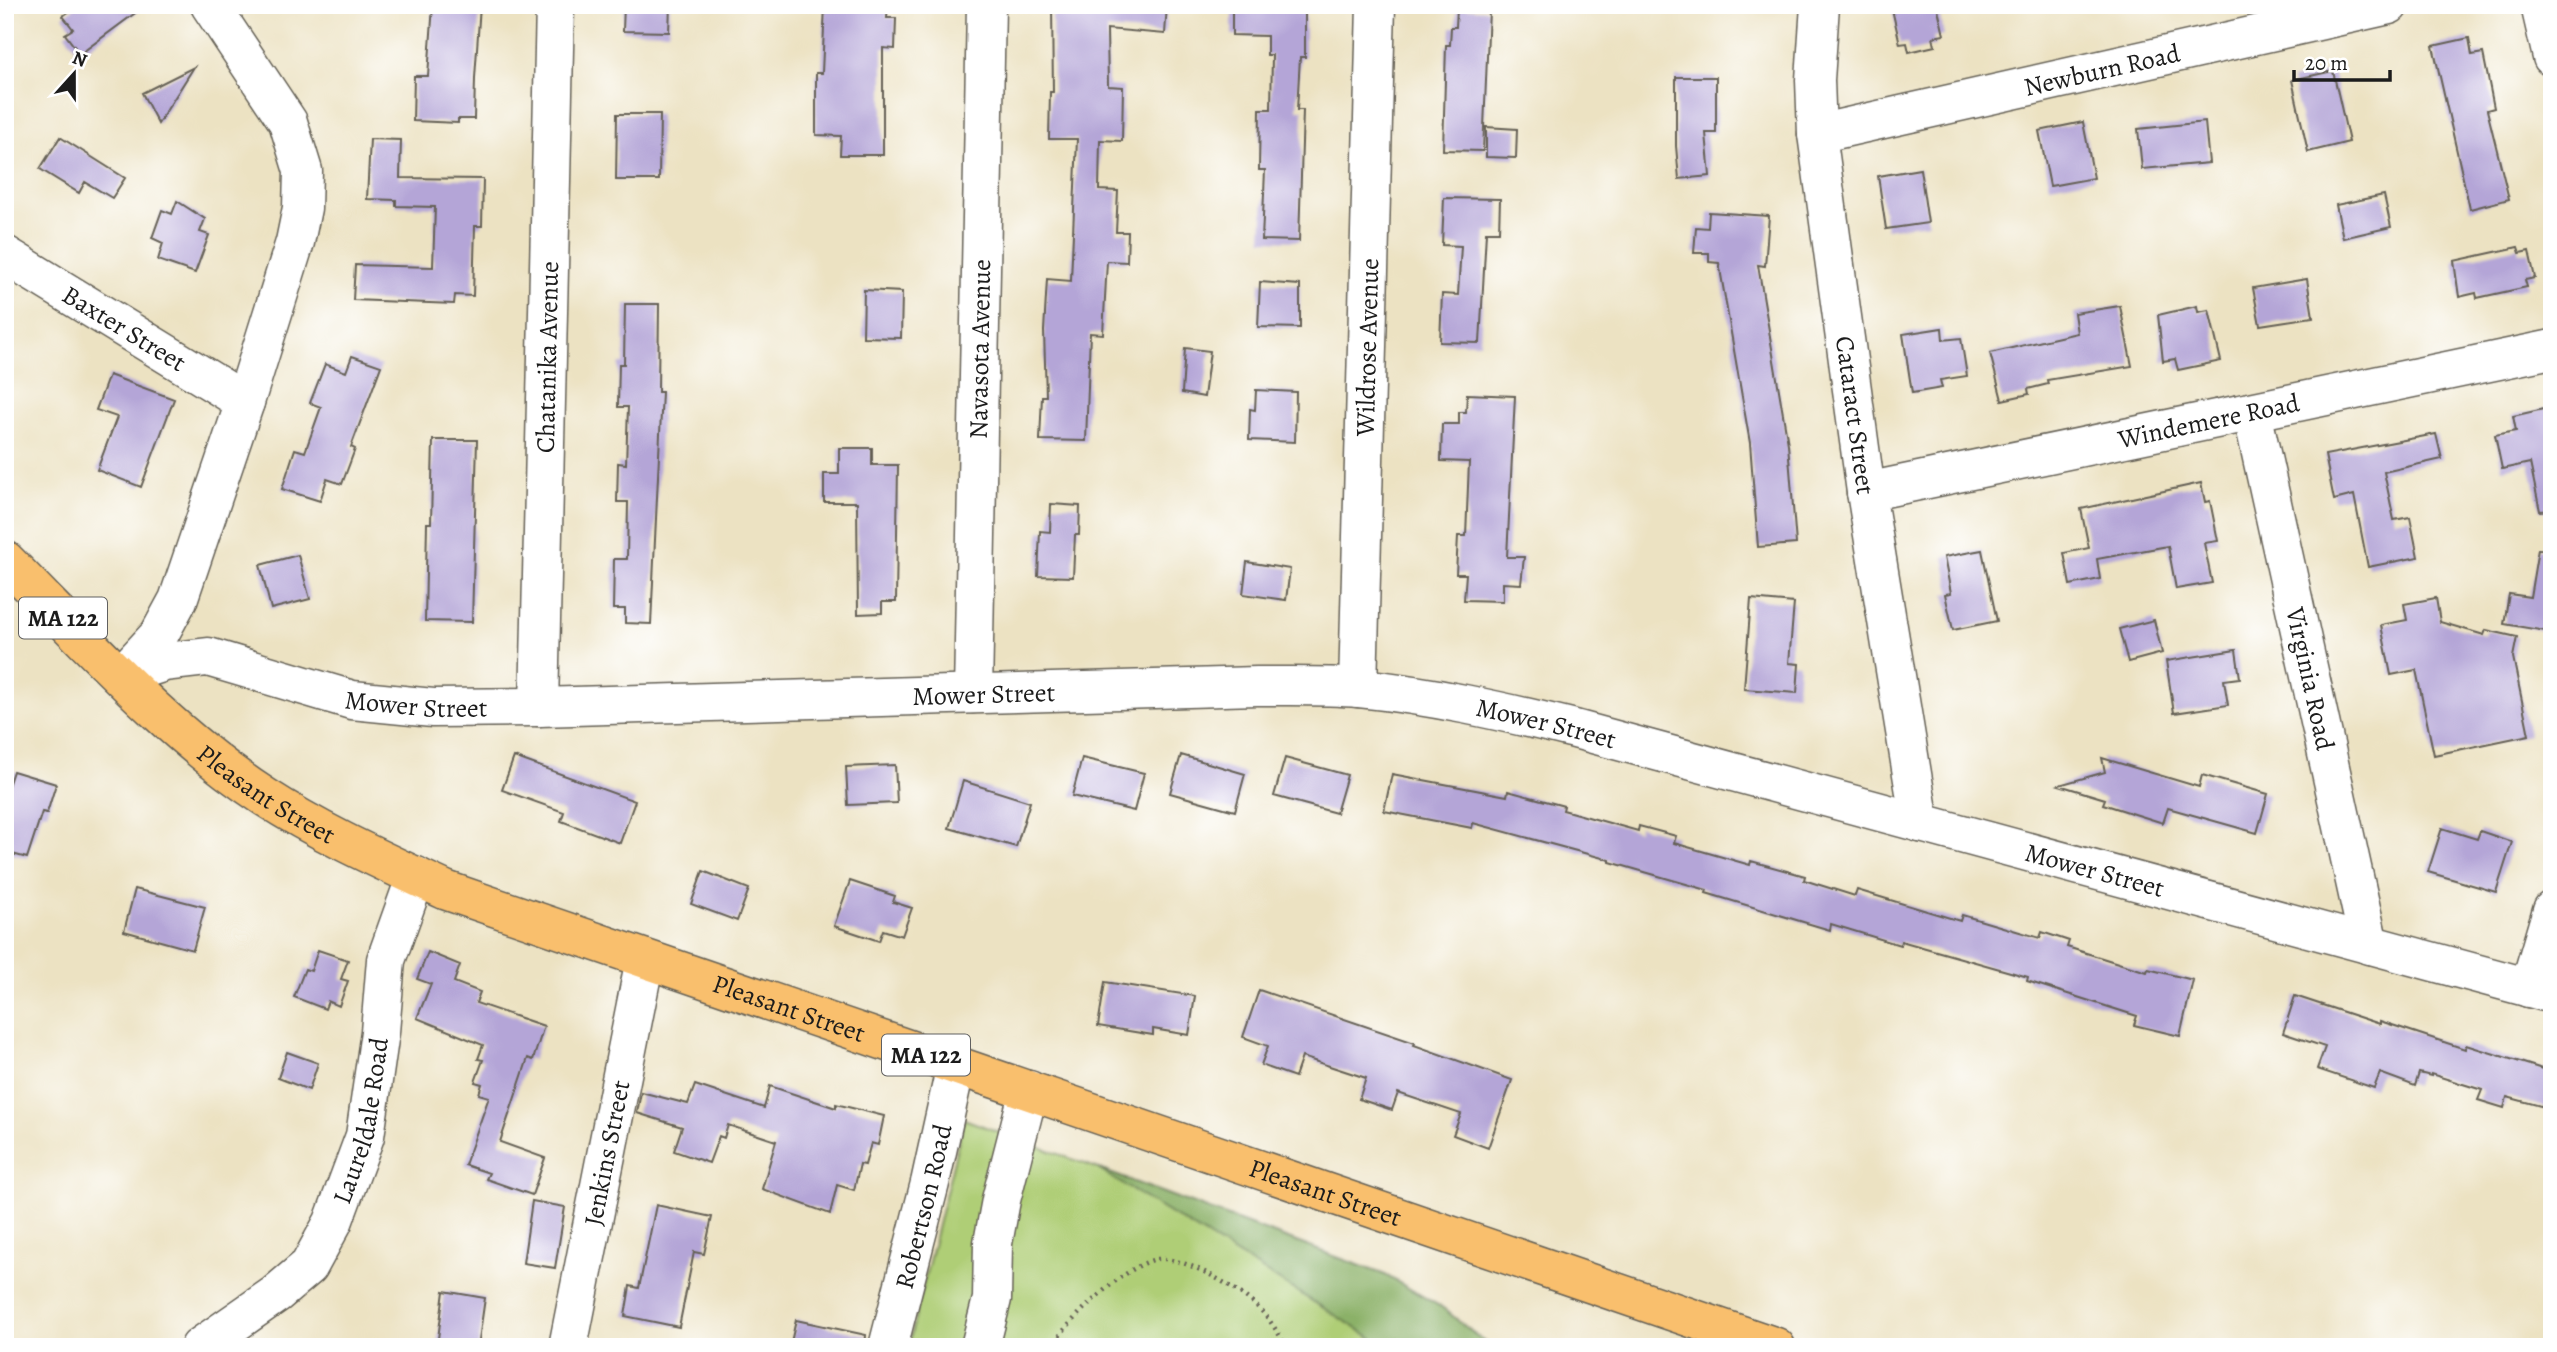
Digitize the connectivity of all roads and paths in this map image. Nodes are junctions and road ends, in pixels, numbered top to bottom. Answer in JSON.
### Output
{"nodes":[{"id":1,"x":210,"y":5,"type":"edge"},
{"id":2,"x":555,"y":5,"type":"edge"},
{"id":3,"x":986,"y":5,"type":"edge"},
{"id":4,"x":1376,"y":5,"type":"edge"},
{"id":5,"x":1820,"y":5,"type":"edge"},
{"id":6,"x":2389,"y":5,"type":"edge"},
{"id":7,"x":2540,"y":5,"type":"edge"},
{"id":8,"x":2552,"y":57,"type":"edge"},
{"id":9,"x":1817,"y":134,"type":"junction"},
{"id":10,"x":5,"y":255,"type":"edge"},
{"id":11,"x":2552,"y":349,"type":"edge"},
{"id":12,"x":245,"y":402,"type":"junction"},
{"id":13,"x":2252,"y":412,"type":"junction"},
{"id":14,"x":1866,"y":492,"type":"junction"},
{"id":15,"x":5,"y":560,"type":"edge"},
{"id":16,"x":121,"y":676,"type":"junction"},
{"id":17,"x":1358,"y":688,"type":"junction"},
{"id":18,"x":973,"y":694,"type":"junction"},
{"id":19,"x":539,"y":708,"type":"junction"},
{"id":20,"x":1920,"y":823,"type":"junction"},
{"id":21,"x":416,"y":876,"type":"junction"},
{"id":22,"x":2552,"y":910,"type":"edge"},
{"id":23,"x":2369,"y":945,"type":"junction"},
{"id":24,"x":645,"y":959,"type":"junction"},
{"id":25,"x":2540,"y":991,"type":"edge"},
{"id":26,"x":956,"y":1065,"type":"junction"},
{"id":27,"x":1029,"y":1090,"type":"junction"},
{"id":28,"x":200,"y":1347,"type":"edge"},
{"id":29,"x":568,"y":1347,"type":"edge"},
{"id":30,"x":888,"y":1347,"type":"edge"},
{"id":31,"x":980,"y":1347,"type":"edge"},
{"id":32,"x":1051,"y":1347,"type":"edge"},
{"id":33,"x":1287,"y":1347,"type":"edge"},
{"id":34,"x":1776,"y":1347,"type":"edge"}],
"edges":[{"from":1,"to":12,"type":"street"},
{"from":2,"to":19,"type":"street","name":"Chatanika Avenue"},
{"from":3,"to":18,"type":"street","name":"Navasota Avenue"},
{"from":4,"to":17,"type":"street","name":"Wildrose Avenue"},
{"from":5,"to":9,"type":"street","name":"Cataract Street"},
{"from":6,"to":9,"type":"street","name":"Newburn Road"},
{"from":7,"to":8,"type":"street"},
{"from":9,"to":14,"type":"street","name":"Cataract Street"},
{"from":10,"to":12,"type":"street","name":"Baxter Street"},
{"from":11,"to":13,"type":"street","name":"Windemere Road"},
{"from":12,"to":16,"type":"street"},
{"from":13,"to":14,"type":"street","name":"Windemere Road"},
{"from":13,"to":23,"type":"street","name":"Virginia Road"},
{"from":14,"to":20,"type":"street","name":"Cataract Street"},
{"from":15,"to":16,"type":"main road","name":"Pleasant Street","number":"MA 122"},
{"from":16,"to":19,"type":"street","name":"Mower Street"},
{"from":16,"to":21,"type":"main road","name":"Pleasant Street","number":"MA 122"},
{"from":17,"to":18,"type":"street","name":"Mower Street"},
{"from":17,"to":20,"type":"street","name":"Mower Street"},
{"from":18,"to":19,"type":"street","name":"Mower Street"},
{"from":20,"to":23,"type":"street","name":"Mower Street"},
{"from":21,"to":24,"type":"main road","name":"Pleasant Street","number":"MA 122"},
{"from":21,"to":28,"type":"street","name":"Laureldale Road"},
{"from":22,"to":25,"type":"street"},
{"from":23,"to":25,"type":"street","name":"Mower Street"},
{"from":24,"to":26,"type":"main road","name":"Pleasant Street","number":"MA 122"},
{"from":24,"to":29,"type":"street","name":"Jenkins Street"},
{"from":26,"to":27,"type":"main road","name":"Pleasant Street","number":"MA 122"},
{"from":26,"to":30,"type":"street","name":"Robertson Road"},
{"from":27,"to":31,"type":"street"},
{"from":27,"to":34,"type":"main road","name":"Pleasant Street","number":"MA 122"},
{"from":32,"to":33,"type":"path"}]}
